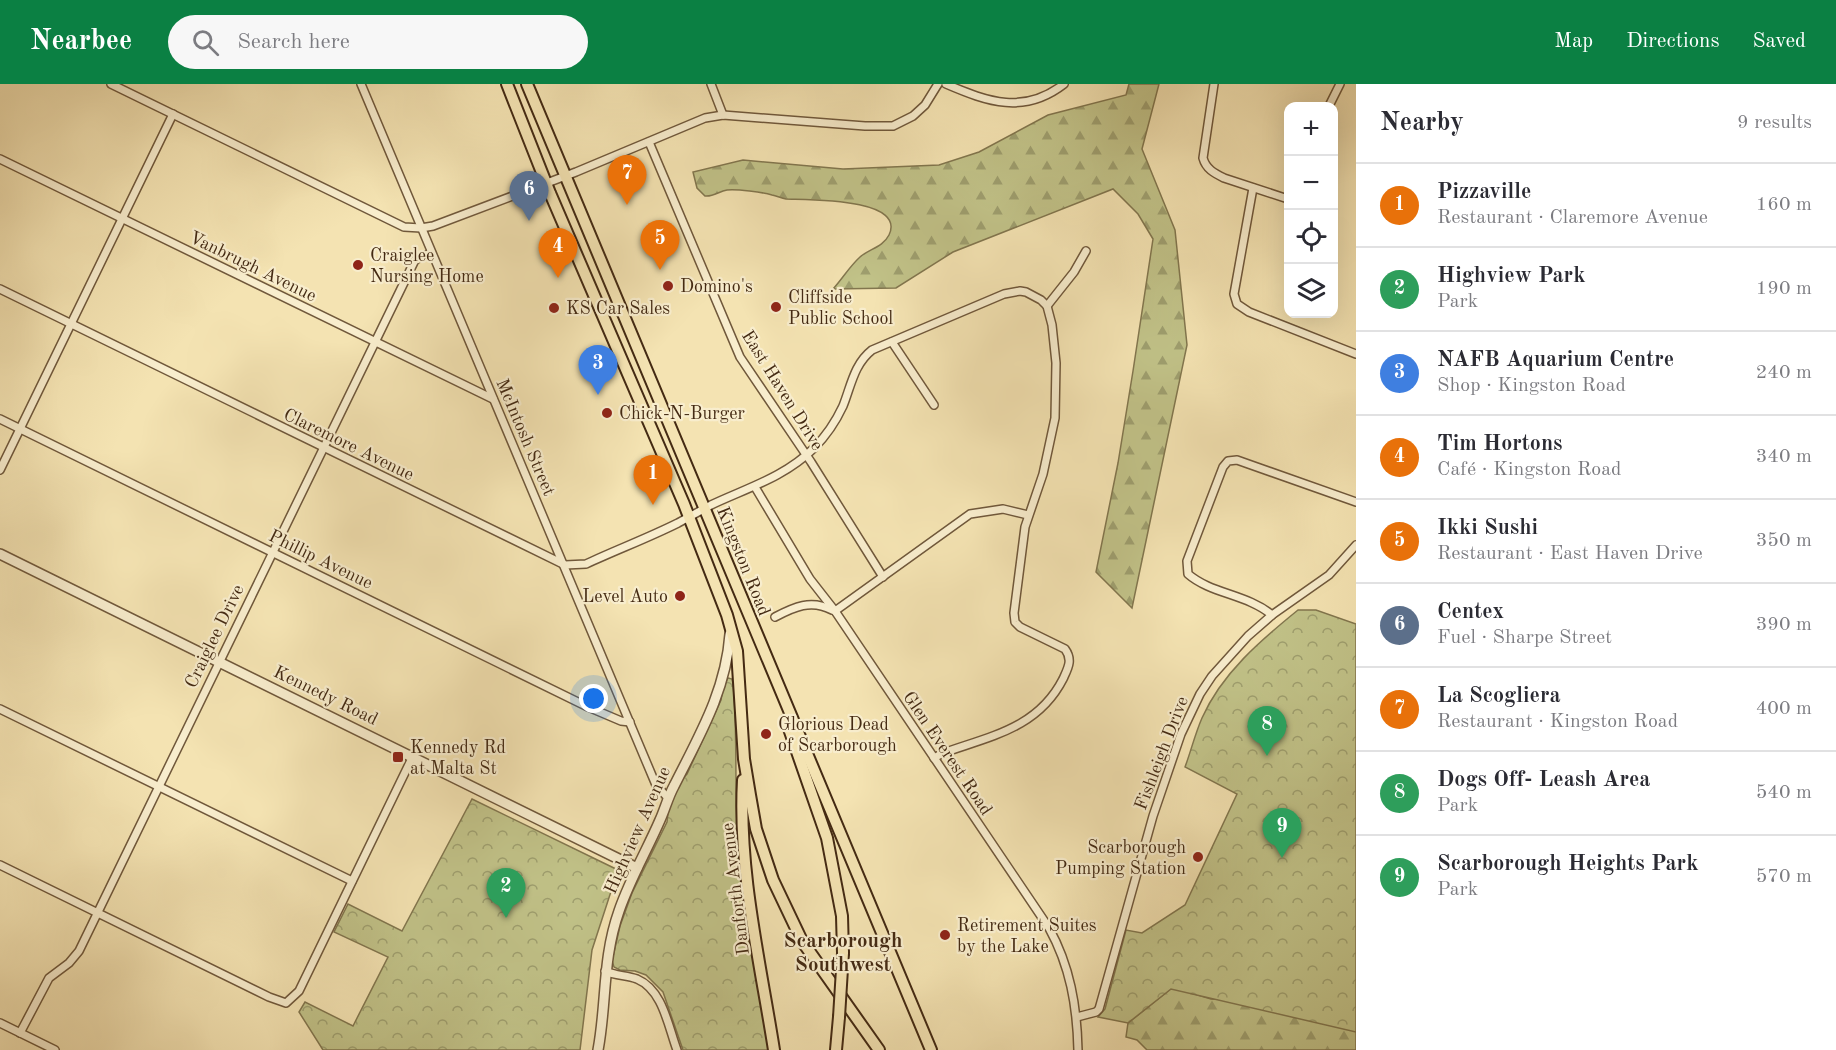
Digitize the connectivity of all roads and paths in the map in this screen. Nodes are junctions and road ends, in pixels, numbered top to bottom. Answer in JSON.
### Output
{"nodes":[{"id":1,"x":111,"y":84,"type":"edge"},
{"id":2,"x":361,"y":84,"type":"edge"},
{"id":3,"x":507,"y":84,"type":"edge"},
{"id":4,"x":527,"y":84,"type":"edge"},
{"id":5,"x":711,"y":84,"type":"edge"},
{"id":6,"x":938,"y":84,"type":"edge"},
{"id":7,"x":946,"y":84,"type":"edge"},
{"id":8,"x":1065,"y":84,"type":"edge"},
{"id":9,"x":1214,"y":84,"type":"edge"},
{"id":10,"x":1340,"y":84,"type":"edge"},
{"id":11,"x":1331,"y":102,"type":"edge"},
{"id":12,"x":173,"y":114,"type":"junction"},
{"id":13,"x":723,"y":115,"type":"junction"},
{"id":14,"x":649,"y":142,"type":"junction"},
{"id":15,"x":0,"y":159,"type":"edge"},
{"id":16,"x":564,"y":175,"type":"junction"},
{"id":17,"x":546,"y":182,"type":"junction"},
{"id":18,"x":1253,"y":188,"type":"junction"},
{"id":19,"x":1284,"y":198,"type":"edge"},
{"id":20,"x":122,"y":219,"type":"junction"},
{"id":21,"x":421,"y":228,"type":"junction"},
{"id":22,"x":1086,"y":251,"type":"dead end"},
{"id":23,"x":431,"y":253,"type":"junction"},
{"id":24,"x":0,"y":289,"type":"edge"},
{"id":25,"x":1047,"y":306,"type":"junction"},
{"id":26,"x":71,"y":324,"type":"junction"},
{"id":27,"x":374,"y":342,"type":"junction"},
{"id":28,"x":892,"y":342,"type":"junction"},
{"id":29,"x":1356,"y":354,"type":"edge"},
{"id":30,"x":493,"y":399,"type":"junction"},
{"id":31,"x":934,"y":405,"type":"dead end"},
{"id":32,"x":0,"y":419,"type":"edge"},
{"id":33,"x":20,"y":429,"type":"junction"},
{"id":34,"x":323,"y":448,"type":"junction"},
{"id":35,"x":806,"y":455,"type":"junction"},
{"id":36,"x":0,"y":470,"type":"edge"},
{"id":37,"x":755,"y":487,"type":"junction"},
{"id":38,"x":1356,"y":502,"type":"edge"},
{"id":39,"x":705,"y":508,"type":"junction"},
{"id":40,"x":1028,"y":516,"type":"junction"},
{"id":41,"x":689,"y":517,"type":"junction"},
{"id":42,"x":1356,"y":545,"type":"edge"},
{"id":43,"x":272,"y":552,"type":"junction"},
{"id":44,"x":0,"y":554,"type":"edge"},
{"id":45,"x":565,"y":566,"type":"junction"},
{"id":46,"x":883,"y":577,"type":"junction"},
{"id":47,"x":835,"y":611,"type":"junction"},
{"id":48,"x":1272,"y":615,"type":"junction"},
{"id":49,"x":775,"y":618,"type":"dead end"},
{"id":50,"x":731,"y":630,"type":"junction"},
{"id":51,"x":219,"y":661,"type":"junction"},
{"id":52,"x":778,"y":687,"type":"junction"},
{"id":53,"x":0,"y":709,"type":"edge"},
{"id":54,"x":630,"y":722,"type":"junction"},
{"id":55,"x":413,"y":756,"type":"junction"},
{"id":56,"x":934,"y":758,"type":"junction"},
{"id":57,"x":744,"y":759,"type":"junction"},
{"id":58,"x":158,"y":786,"type":"junction"},
{"id":59,"x":668,"y":798,"type":"junction"},
{"id":60,"x":0,"y":865,"type":"edge"},
{"id":61,"x":637,"y":868,"type":"junction"},
{"id":62,"x":352,"y":881,"type":"junction"},
{"id":63,"x":97,"y":912,"type":"junction"},
{"id":64,"x":605,"y":971,"type":"junction"},
{"id":65,"x":1077,"y":1017,"type":"junction"},
{"id":66,"x":0,"y":1023,"type":"edge"},
{"id":67,"x":20,"y":1033,"type":"junction"},
{"id":68,"x":55,"y":1050,"type":"edge"},
{"id":69,"x":598,"y":1050,"type":"edge"},
{"id":70,"x":677,"y":1050,"type":"edge"},
{"id":71,"x":774,"y":1050,"type":"edge"},
{"id":72,"x":836,"y":1050,"type":"edge"},
{"id":73,"x":879,"y":1050,"type":"edge"},
{"id":74,"x":931,"y":1050,"type":"edge"},
{"id":75,"x":1078,"y":1050,"type":"edge"}],
"edges":[{"from":1,"to":12,"type":"street"},
{"from":2,"to":21,"type":"street","name":"McIntosh Street"},
{"from":3,"to":17,"type":"main road","name":"Kingston Road"},
{"from":4,"to":16,"type":"main road","name":"Kingston Road"},
{"from":5,"to":13,"type":"street"},
{"from":6,"to":13,"type":"street"},
{"from":7,"to":8,"type":"street"},
{"from":9,"to":18,"type":"street"},
{"from":10,"to":11,"type":"street"},
{"from":12,"to":20,"type":"street"},
{"from":12,"to":21,"type":"street"},
{"from":13,"to":14,"type":"street"},
{"from":14,"to":16,"type":"street"},
{"from":14,"to":35,"type":"street","name":"East Haven Drive"},
{"from":15,"to":20,"type":"street","name":"Vanbrugh Avenue"},
{"from":16,"to":17,"type":"street"},
{"from":16,"to":39,"type":"main road","name":"Kingston Road"},
{"from":17,"to":21,"type":"street"},
{"from":17,"to":41,"type":"main road","name":"Kingston Road"},
{"from":18,"to":19,"type":"street"},
{"from":18,"to":29,"type":"street"},
{"from":20,"to":26,"type":"street"},
{"from":20,"to":27,"type":"street","name":"Vanbrugh Avenue"},
{"from":21,"to":23,"type":"street","name":"McIntosh Street"},
{"from":22,"to":25,"type":"street"},
{"from":23,"to":27,"type":"street","name":"Craiglee Drive"},
{"from":23,"to":30,"type":"street","name":"McIntosh Street"},
{"from":24,"to":26,"type":"street","name":"Claremore Avenue"},
{"from":25,"to":28,"type":"street"},
{"from":25,"to":40,"type":"street"},
{"from":26,"to":33,"type":"street"},
{"from":26,"to":34,"type":"street","name":"Claremore Avenue"},
{"from":27,"to":30,"type":"street","name":"Vanbrugh Avenue"},
{"from":27,"to":34,"type":"street","name":"Craiglee Drive"},
{"from":28,"to":31,"type":"street"},
{"from":28,"to":35,"type":"street"},
{"from":30,"to":45,"type":"street","name":"McIntosh Street"},
{"from":32,"to":33,"type":"street","name":"Phillip Avenue"},
{"from":33,"to":36,"type":"street"},
{"from":33,"to":43,"type":"street","name":"Phillip Avenue"},
{"from":34,"to":43,"type":"street","name":"Craiglee Drive"},
{"from":34,"to":45,"type":"street","name":"Claremore Avenue"},
{"from":35,"to":37,"type":"street"},
{"from":35,"to":46,"type":"street","name":"East Haven Drive"},
{"from":37,"to":39,"type":"street"},
{"from":37,"to":47,"type":"street","name":"Glen Everest Road"},
{"from":38,"to":48,"type":"street"},
{"from":39,"to":41,"type":"street"},
{"from":39,"to":52,"type":"main road","name":"Kingston Road"},
{"from":40,"to":46,"type":"street"},
{"from":40,"to":56,"type":"street"},
{"from":41,"to":45,"type":"street"},
{"from":41,"to":50,"type":"main road","name":"Kingston Road"},
{"from":42,"to":48,"type":"street","name":"Fishleigh Drive"},
{"from":43,"to":51,"type":"street","name":"Craiglee Drive"},
{"from":43,"to":54,"type":"street","name":"Phillip Avenue"},
{"from":44,"to":51,"type":"street","name":"Kennedy Road"},
{"from":45,"to":54,"type":"street","name":"McIntosh Street"},
{"from":46,"to":47,"type":"street"},
{"from":47,"to":49,"type":"street"},
{"from":47,"to":56,"type":"street","name":"Glen Everest Road"},
{"from":48,"to":65,"type":"street","name":"Fishleigh Drive"},
{"from":50,"to":57,"type":"main road","name":"Kingston Road"},
{"from":50,"to":59,"type":"street","name":"Highview Avenue"},
{"from":51,"to":55,"type":"street","name":"Kennedy Road"},
{"from":51,"to":58,"type":"street","name":"Craiglee Drive"},
{"from":52,"to":72,"type":"main road","bridge":true},
{"from":52,"to":74,"type":"main road","name":"Kingston Road"},
{"from":53,"to":58,"type":"street"},
{"from":54,"to":59,"type":"street","name":"McIntosh Street"},
{"from":55,"to":61,"type":"street","name":"Kennedy Road"},
{"from":55,"to":62,"type":"street"},
{"from":56,"to":65,"type":"street","name":"Glen Everest Road"},
{"from":57,"to":71,"type":"main road","name":"Danforth Avenue"},
{"from":57,"to":73,"type":"main road","name":"Kingston Road"},
{"from":58,"to":62,"type":"street"},
{"from":58,"to":63,"type":"street","name":"Craiglee Drive"},
{"from":59,"to":61,"type":"street","name":"Highview Avenue"},
{"from":60,"to":63,"type":"street"},
{"from":61,"to":64,"type":"street","name":"Highview Avenue"},
{"from":62,"to":63,"type":"street"},
{"from":63,"to":67,"type":"street","name":"Craiglee Drive"},
{"from":64,"to":69,"type":"street","name":"Highview Avenue"},
{"from":64,"to":70,"type":"street"},
{"from":65,"to":75,"type":"street","name":"Glen Everest Road"},
{"from":66,"to":67,"type":"street"},
{"from":67,"to":68,"type":"street"}]}
